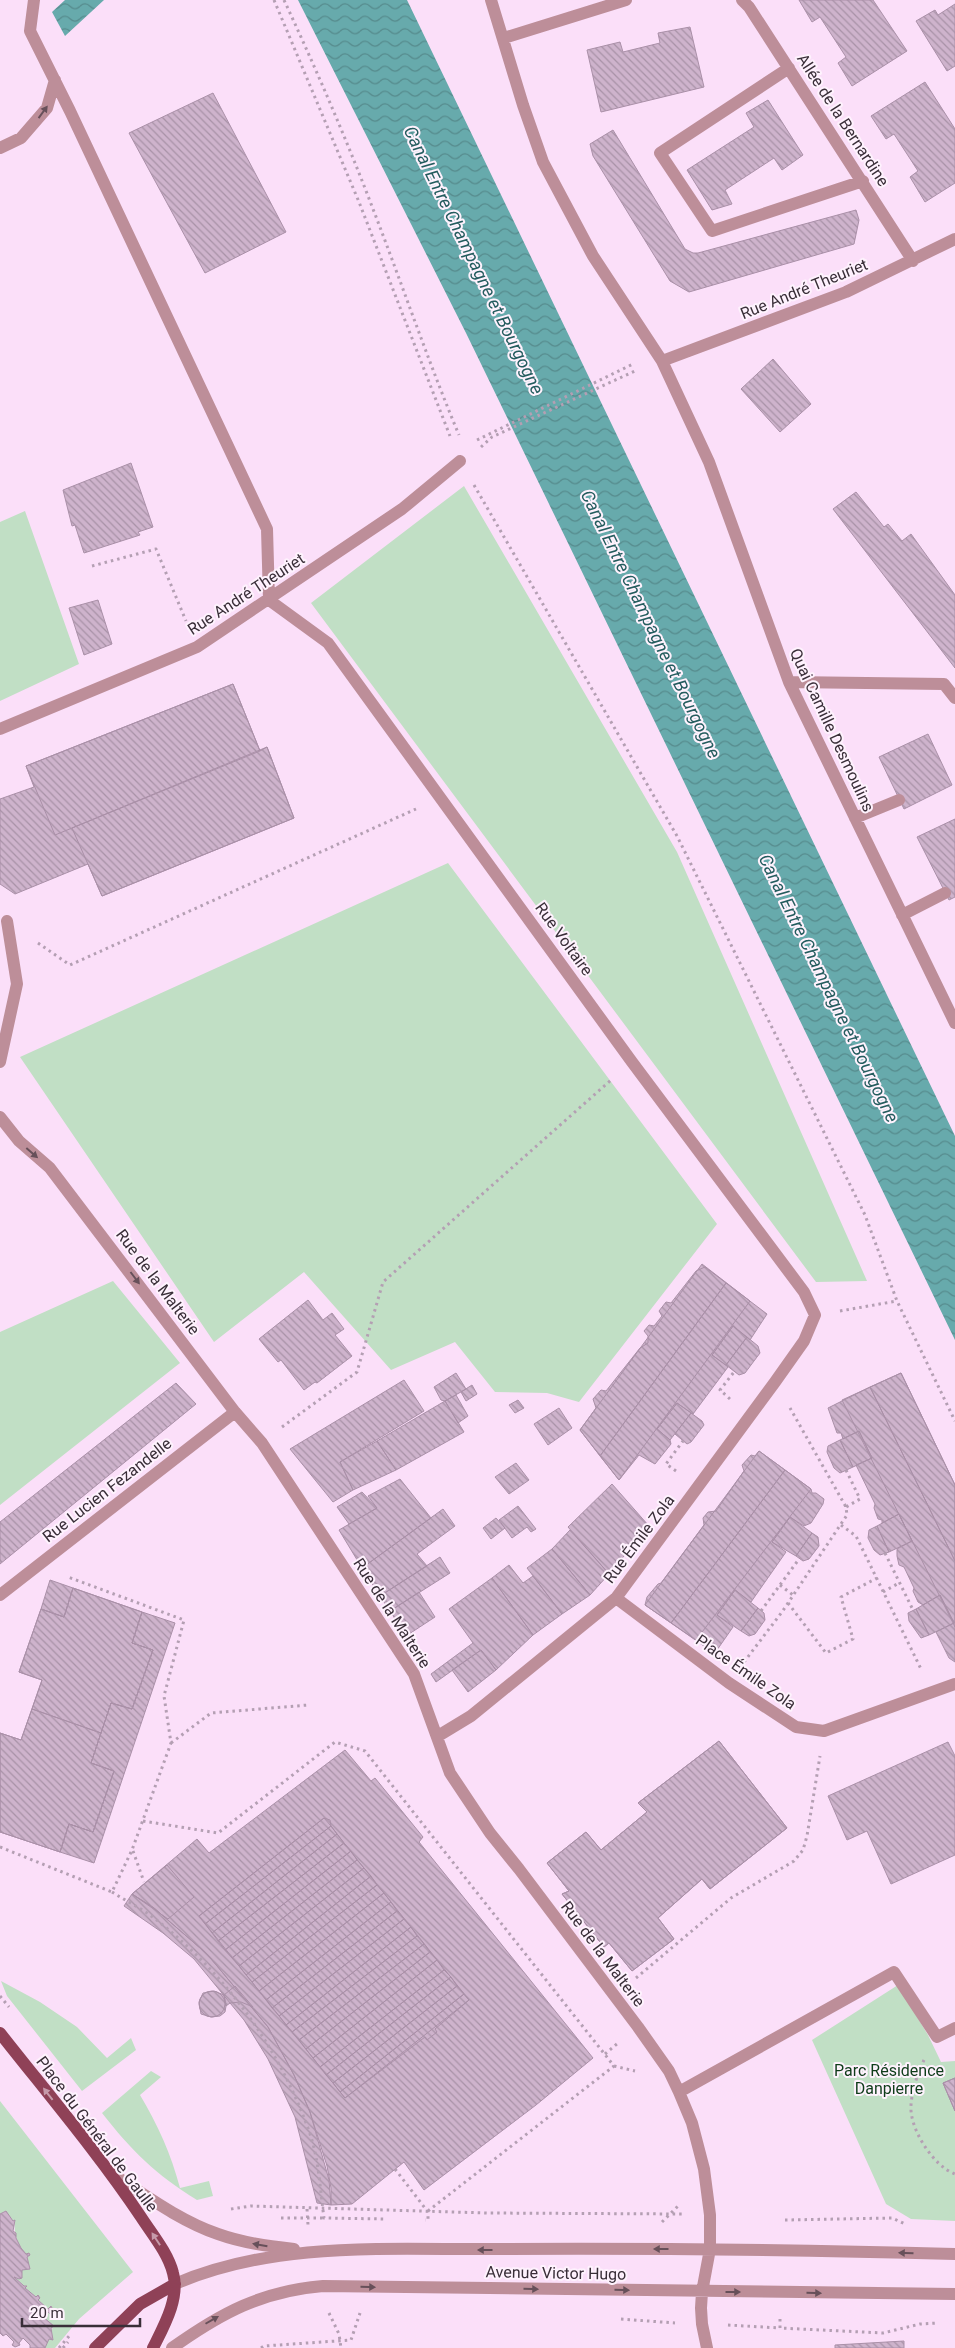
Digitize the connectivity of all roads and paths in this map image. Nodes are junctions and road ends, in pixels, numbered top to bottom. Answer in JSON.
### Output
{"nodes":[{"id":1,"x":34,"y":0,"type":"edge"},
{"id":2,"x":274,"y":0,"type":"edge"},
{"id":3,"x":284,"y":0,"type":"edge"},
{"id":4,"x":491,"y":0,"type":"edge"},
{"id":5,"x":626,"y":0,"type":"edge"},
{"id":6,"x":742,"y":0,"type":"edge"},
{"id":7,"x":504,"y":38,"type":"junction"},
{"id":8,"x":789,"y":68,"type":"junction"},
{"id":9,"x":55,"y":80,"type":"junction"},
{"id":10,"x":0,"y":148,"type":"edge"},
{"id":11,"x":863,"y":181,"type":"junction"},
{"id":12,"x":955,"y":239,"type":"edge"},
{"id":13,"x":914,"y":260,"type":"junction"},
{"id":14,"x":662,"y":361,"type":"junction"},
{"id":15,"x":615,"y":372,"type":"dead end"},
{"id":16,"x":617,"y":378,"type":"dead end"},
{"id":17,"x":461,"y":440,"type":"dead end"},
{"id":18,"x":474,"y":441,"type":"dead end"},
{"id":19,"x":481,"y":447,"type":"dead end"},
{"id":20,"x":460,"y":461,"type":"junction"},
{"id":21,"x":92,"y":566,"type":"dead end"},
{"id":22,"x":269,"y":600,"type":"junction"},
{"id":23,"x":198,"y":647,"type":"junction"},
{"id":24,"x":789,"y":682,"type":"junction"},
{"id":25,"x":955,"y":698,"type":"edge"},
{"id":26,"x":0,"y":729,"type":"edge"},
{"id":27,"x":442,"y":797,"type":"junction"},
{"id":28,"x":900,"y":800,"type":"dead end"},
{"id":29,"x":855,"y":818,"type":"junction"},
{"id":30,"x":945,"y":893,"type":"dead end"},
{"id":31,"x":902,"y":915,"type":"junction"},
{"id":32,"x":6,"y":921,"type":"joint"},
{"id":33,"x":950,"y":998,"type":"edge"},
{"id":34,"x":955,"y":1023,"type":"edge"},
{"id":35,"x":0,"y":1062,"type":"edge"},
{"id":36,"x":632,"y":1062,"type":"junction"},
{"id":37,"x":0,"y":1117,"type":"edge"},
{"id":38,"x":897,"y":1301,"type":"junction"},
{"id":39,"x":815,"y":1315,"type":"junction"},
{"id":40,"x":734,"y":1372,"type":"dead end"},
{"id":41,"x":775,"y":1382,"type":"junction"},
{"id":42,"x":730,"y":1398,"type":"dead end"},
{"id":43,"x":235,"y":1412,"type":"junction"},
{"id":44,"x":955,"y":1422,"type":"edge"},
{"id":45,"x":683,"y":1441,"type":"dead end"},
{"id":46,"x":262,"y":1443,"type":"junction"},
{"id":47,"x":846,"y":1470,"type":"dead end"},
{"id":48,"x":677,"y":1472,"type":"dead end"},
{"id":49,"x":846,"y":1507,"type":"junction"},
{"id":50,"x":841,"y":1524,"type":"junction"},
{"id":51,"x":885,"y":1553,"type":"dead end"},
{"id":52,"x":799,"y":1559,"type":"dead end"},
{"id":53,"x":38,"y":1566,"type":"junction"},
{"id":54,"x":876,"y":1578,"type":"junction"},
{"id":55,"x":899,"y":1583,"type":"junction"},
{"id":56,"x":780,"y":1585,"type":"junction"},
{"id":57,"x":883,"y":1592,"type":"junction"},
{"id":58,"x":0,"y":1595,"type":"edge"},
{"id":59,"x":793,"y":1595,"type":"junction"},
{"id":60,"x":616,"y":1598,"type":"junction"},
{"id":61,"x":788,"y":1603,"type":"junction"},
{"id":62,"x":761,"y":1610,"type":"dead end"},
{"id":63,"x":914,"y":1610,"type":"dead end"},
{"id":64,"x":729,"y":1683,"type":"junction"},
{"id":65,"x":955,"y":1684,"type":"edge"},
{"id":66,"x":933,"y":1692,"type":"junction"},
{"id":67,"x":308,"y":1704,"type":"dead end"},
{"id":68,"x":824,"y":1731,"type":"junction"},
{"id":69,"x":438,"y":1736,"type":"junction"},
{"id":70,"x":171,"y":1743,"type":"junction"},
{"id":71,"x":143,"y":1820,"type":"junction"},
{"id":72,"x":0,"y":1846,"type":"edge"},
{"id":73,"x":132,"y":1850,"type":"junction"},
{"id":74,"x":144,"y":1882,"type":"dead end"},
{"id":75,"x":112,"y":1892,"type":"junction"},
{"id":76,"x":640,"y":1984,"type":"dead end"},
{"id":77,"x":638,"y":2027,"type":"junction"},
{"id":78,"x":955,"y":2028,"type":"edge"},
{"id":79,"x":0,"y":2033,"type":"edge"},
{"id":80,"x":937,"y":2037,"type":"junction"},
{"id":81,"x":605,"y":2054,"type":"junction"},
{"id":82,"x":614,"y":2066,"type":"junction"},
{"id":83,"x":639,"y":2072,"type":"dead end"},
{"id":84,"x":680,"y":2092,"type":"junction"},
{"id":85,"x":394,"y":2169,"type":"dead end"},
{"id":86,"x":111,"y":2173,"type":"junction"},
{"id":87,"x":955,"y":2174,"type":"edge"},
{"id":88,"x":680,"y":2196,"type":"dead end"},
{"id":89,"x":428,"y":2212,"type":"junction"},
{"id":90,"x":487,"y":2213,"type":"dead end"},
{"id":91,"x":710,"y":2215,"type":"junction"},
{"id":92,"x":390,"y":2219,"type":"dead end"},
{"id":93,"x":418,"y":2220,"type":"dead end"},
{"id":94,"x":785,"y":2220,"type":"dead end"},
{"id":95,"x":906,"y":2224,"type":"dead end"},
{"id":96,"x":658,"y":2225,"type":"dead end"},
{"id":97,"x":710,"y":2248,"type":"junction"},
{"id":98,"x":308,"y":2251,"type":"junction"},
{"id":99,"x":955,"y":2254,"type":"edge"},
{"id":100,"x":175,"y":2284,"type":"junction"},
{"id":101,"x":323,"y":2286,"type":"junction"},
{"id":102,"x":702,"y":2292,"type":"junction"},
{"id":103,"x":955,"y":2294,"type":"edge"},
{"id":104,"x":360,"y":2310,"type":"dead end"},
{"id":105,"x":340,"y":2340,"type":"junction"},
{"id":106,"x":95,"y":2348,"type":"edge"},
{"id":107,"x":153,"y":2348,"type":"edge"},
{"id":108,"x":172,"y":2348,"type":"edge"},
{"id":109,"x":261,"y":2348,"type":"edge"},
{"id":110,"x":341,"y":2348,"type":"edge"},
{"id":111,"x":707,"y":2348,"type":"edge"}],
"edges":[{"from":1,"to":9,"type":"street"},
{"from":2,"to":20,"type":"path"},
{"from":3,"to":17,"type":"path"},
{"from":4,"to":7,"type":"street","name":"Quai Camille Desmoulins"},
{"from":5,"to":7,"type":"street"},
{"from":6,"to":8,"type":"street","name":"Allée de la Bernardine"},
{"from":7,"to":14,"type":"street","name":"Quai Camille Desmoulins"},
{"from":8,"to":11,"type":"street","name":"Allée de la Bernardine"},
{"from":8,"to":11,"type":"street"},
{"from":10,"to":9,"type":"street","one_way":true},
{"from":9,"to":22,"type":"street"},
{"from":11,"to":13,"type":"street","name":"Allée de la Bernardine"},
{"from":12,"to":13,"type":"street","name":"Rue André Theuriet"},
{"from":13,"to":14,"type":"street","name":"Rue André Theuriet"},
{"from":14,"to":24,"type":"street","name":"Quai Camille Desmoulins"},
{"from":15,"to":18,"type":"path"},
{"from":16,"to":19,"type":"path"},
{"from":20,"to":22,"type":"street","name":"Rue André Theuriet"},
{"from":20,"to":38,"type":"path"},
{"from":21,"to":23,"type":"path"},
{"from":22,"to":23,"type":"street","name":"Rue André Theuriet"},
{"from":22,"to":27,"type":"street","name":"Rue Voltaire"},
{"from":23,"to":26,"type":"street","name":"Rue André Theuriet"},
{"from":24,"to":25,"type":"street"},
{"from":24,"to":29,"type":"street","name":"Quai Camille Desmoulins"},
{"from":27,"to":32,"type":"path"},
{"from":27,"to":36,"type":"street","name":"Rue Voltaire"},
{"from":28,"to":29,"type":"street"},
{"from":29,"to":31,"type":"street","name":"Quai Camille Desmoulins"},
{"from":30,"to":31,"type":"street"},
{"from":31,"to":33,"type":"street","name":"Quai Camille Desmoulins"},
{"from":32,"to":35,"type":"street"},
{"from":33,"to":34,"type":"street","name":"Quai Camille Desmoulins"},
{"from":36,"to":39,"type":"street","name":"Rue Voltaire"},
{"from":36,"to":46,"type":"path"},
{"from":37,"to":43,"type":"street","name":"Rue de la Malterie","one_way":true},
{"from":38,"to":39,"type":"path"},
{"from":38,"to":44,"type":"path"},
{"from":39,"to":41,"type":"street","name":"Rue Émile Zola"},
{"from":40,"to":42,"type":"path"},
{"from":41,"to":49,"type":"path"},
{"from":41,"to":60,"type":"street","name":"Rue Émile Zola"},
{"from":43,"to":46,"type":"street","name":"Rue de la Malterie"},
{"from":43,"to":53,"type":"street","name":"Rue Lucien Fezandelle"},
{"from":45,"to":48,"type":"path"},
{"from":46,"to":69,"type":"street","name":"Rue de la Malterie"},
{"from":47,"to":49,"type":"path"},
{"from":49,"to":50,"type":"path"},
{"from":50,"to":54,"type":"path"},
{"from":50,"to":59,"type":"path"},
{"from":51,"to":55,"type":"path"},
{"from":52,"to":56,"type":"path"},
{"from":53,"to":58,"type":"street","name":"Rue Lucien Fezandelle"},
{"from":53,"to":70,"type":"path"},
{"from":54,"to":57,"type":"path"},
{"from":54,"to":61,"type":"path"},
{"from":55,"to":57,"type":"path"},
{"from":55,"to":63,"type":"path"},
{"from":56,"to":59,"type":"path"},
{"from":56,"to":62,"type":"path"},
{"from":57,"to":66,"type":"path"},
{"from":59,"to":61,"type":"path"},
{"from":60,"to":64,"type":"street","name":"Place Émile Zola"},
{"from":60,"to":69,"type":"street","name":"Rue Émile Zola"},
{"from":61,"to":64,"type":"path"},
{"from":64,"to":68,"type":"street","name":"Place Émile Zola"},
{"from":65,"to":66,"type":"street","name":"Place Émile Zola"},
{"from":66,"to":68,"type":"street","name":"Place Émile Zola"},
{"from":67,"to":70,"type":"path"},
{"from":68,"to":76,"type":"path"},
{"from":69,"to":77,"type":"street","name":"Rue de la Malterie"},
{"from":70,"to":71,"type":"path"},
{"from":71,"to":73,"type":"path"},
{"from":71,"to":81,"type":"path"},
{"from":72,"to":75,"type":"path"},
{"from":73,"to":74,"type":"path"},
{"from":73,"to":75,"type":"path"},
{"from":75,"to":92,"type":"path"},
{"from":77,"to":81,"type":"path"},
{"from":77,"to":84,"type":"street","name":"Rue de la Malterie"},
{"from":78,"to":80,"type":"street"},
{"from":86,"to":79,"type":"main road","name":"Place du Général de Gaulle","one_way":true},
{"from":80,"to":84,"type":"street"},
{"from":80,"to":87,"type":"path"},
{"from":81,"to":82,"type":"path"},
{"from":82,"to":83,"type":"path"},
{"from":82,"to":89,"type":"path"},
{"from":84,"to":91,"type":"street","name":"Rue de la Malterie"},
{"from":85,"to":89,"type":"path"},
{"from":98,"to":86,"type":"street","name":"Avenue Victor Hugo","one_way":true},
{"from":100,"to":86,"type":"main road","name":"Place du Général de Gaulle","one_way":true},
{"from":88,"to":96,"type":"path"},
{"from":89,"to":93,"type":"path"},
{"from":90,"to":91,"type":"path"},
{"from":91,"to":97,"type":"street","name":"Rue de la Malterie"},
{"from":94,"to":95,"type":"path"},
{"from":97,"to":98,"type":"street","name":"Avenue Victor Hugo","one_way":true},
{"from":99,"to":97,"type":"street","name":"Avenue Victor Hugo","one_way":true},
{"from":97,"to":102,"type":"street","name":"Rue de la Malterie"},
{"from":98,"to":100,"type":"street","name":"Avenue Victor Hugo"},
{"from":100,"to":106,"type":"main road"},
{"from":100,"to":107,"type":"main road","name":"Place du Général de Gaulle"},
{"from":101,"to":102,"type":"street","name":"Avenue Victor Hugo","one_way":true},
{"from":101,"to":105,"type":"path"},
{"from":108,"to":101,"type":"street","name":"Avenue Victor Hugo","one_way":true},
{"from":102,"to":103,"type":"street","name":"Avenue Victor Hugo","one_way":true},
{"from":102,"to":111,"type":"street","name":"Rue de la Malterie"},
{"from":104,"to":105,"type":"path"},
{"from":105,"to":109,"type":"path"},
{"from":105,"to":110,"type":"path"}]}
